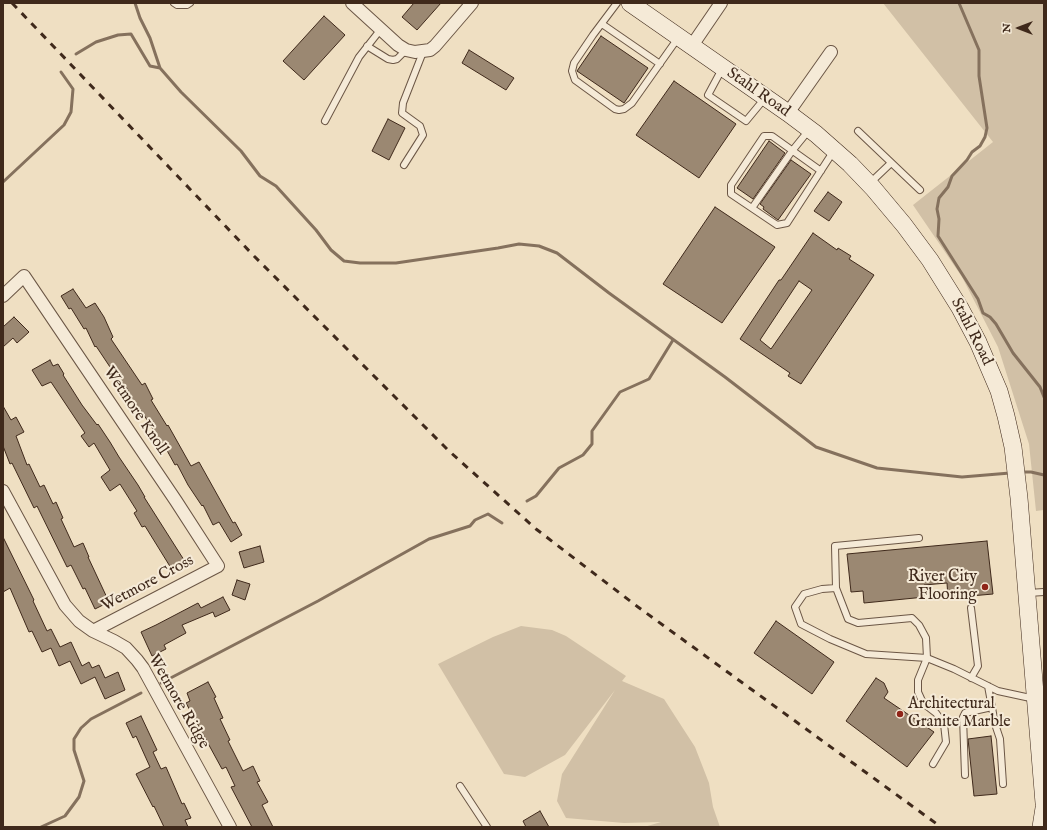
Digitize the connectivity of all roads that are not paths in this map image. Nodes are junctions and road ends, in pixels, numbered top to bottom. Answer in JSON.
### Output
{"nodes":[{"id":1,"x":174,"y":3,"type":"edge"},
{"id":2,"x":190,"y":3,"type":"edge"},
{"id":3,"x":352,"y":3,"type":"edge"},
{"id":4,"x":472,"y":3,"type":"edge"},
{"id":5,"x":617,"y":3,"type":"edge"},
{"id":6,"x":630,"y":3,"type":"edge"},
{"id":7,"x":721,"y":3,"type":"edge"},
{"id":8,"x":602,"y":24,"type":"junction"},
{"id":9,"x":381,"y":29,"type":"junction"},
{"id":10,"x":685,"y":42,"type":"junction"},
{"id":11,"x":367,"y":46,"type":"junction"},
{"id":12,"x":406,"y":50,"type":"junction"},
{"id":13,"x":424,"y":52,"type":"junction"},
{"id":14,"x":832,"y":52,"type":"dead end"},
{"id":15,"x":660,"y":64,"type":"junction"},
{"id":16,"x":723,"y":68,"type":"junction"},
{"id":17,"x":765,"y":98,"type":"junction"},
{"id":18,"x":788,"y":114,"type":"junction"},
{"id":19,"x":325,"y":121,"type":"dead end"},
{"id":20,"x":809,"y":130,"type":"junction"},
{"id":21,"x":858,"y":131,"type":"dead end"},
{"id":22,"x":834,"y":150,"type":"junction"},
{"id":23,"x":792,"y":151,"type":"junction"},
{"id":24,"x":891,"y":163,"type":"junction"},
{"id":25,"x":404,"y":165,"type":"dead end"},
{"id":26,"x":821,"y":171,"type":"junction"},
{"id":27,"x":869,"y":184,"type":"junction"},
{"id":28,"x":920,"y":190,"type":"dead end"},
{"id":29,"x":752,"y":208,"type":"junction"},
{"id":30,"x":3,"y":296,"type":"edge"},
{"id":31,"x":3,"y":491,"type":"edge"},
{"id":32,"x":919,"y":538,"type":"dead end"},
{"id":33,"x":218,"y":566,"type":"joint"},
{"id":34,"x":836,"y":588,"type":"junction"},
{"id":35,"x":1044,"y":592,"type":"edge"},
{"id":36,"x":1027,"y":593,"type":"junction"},
{"id":37,"x":971,"y":608,"type":"dead end"},
{"id":38,"x":93,"y":631,"type":"junction"},
{"id":39,"x":926,"y":658,"type":"junction"},
{"id":40,"x":972,"y":678,"type":"junction"},
{"id":41,"x":988,"y":686,"type":"junction"},
{"id":42,"x":1036,"y":699,"type":"junction"},
{"id":43,"x":992,"y":707,"type":"junction"},
{"id":44,"x":933,"y":764,"type":"dead end"},
{"id":45,"x":965,"y":775,"type":"dead end"},
{"id":46,"x":1003,"y":784,"type":"dead end"},
{"id":47,"x":460,"y":786,"type":"dead end"},
{"id":48,"x":1044,"y":804,"type":"edge"},
{"id":49,"x":1044,"y":808,"type":"edge"},
{"id":50,"x":230,"y":827,"type":"edge"},
{"id":51,"x":487,"y":827,"type":"edge"},
{"id":52,"x":1041,"y":827,"type":"edge"}],
"edges":[{"from":1,"to":2,"type":"lane"},
{"from":3,"to":9,"type":"street"},
{"from":4,"to":13,"type":"street"},
{"from":5,"to":8,"type":"lane"},
{"from":6,"to":10,"type":"street","name":"Stahl Road"},
{"from":7,"to":10,"type":"street"},
{"from":8,"to":15,"type":"lane"},
{"from":8,"to":15,"type":"lane"},
{"from":9,"to":11,"type":"lane"},
{"from":9,"to":12,"type":"street"},
{"from":10,"to":15,"type":"lane"},
{"from":10,"to":16,"type":"street","name":"Stahl Road"},
{"from":11,"to":12,"type":"lane"},
{"from":11,"to":19,"type":"lane"},
{"from":12,"to":13,"type":"street"},
{"from":13,"to":25,"type":"lane"},
{"from":14,"to":18,"type":"street"},
{"from":16,"to":17,"type":"street","name":"Stahl Road"},
{"from":16,"to":17,"type":"lane"},
{"from":17,"to":18,"type":"street","name":"Stahl Road"},
{"from":18,"to":20,"type":"street","name":"Stahl Road"},
{"from":20,"to":22,"type":"street","name":"Stahl Road"},
{"from":20,"to":23,"type":"lane"},
{"from":21,"to":24,"type":"lane"},
{"from":22,"to":26,"type":"lane"},
{"from":22,"to":27,"type":"street","name":"Stahl Road"},
{"from":23,"to":26,"type":"lane"},
{"from":23,"to":29,"type":"lane"},
{"from":23,"to":29,"type":"lane"},
{"from":24,"to":27,"type":"lane"},
{"from":24,"to":28,"type":"lane"},
{"from":26,"to":29,"type":"lane"},
{"from":27,"to":36,"type":"street","name":"Stahl Road"},
{"from":30,"to":33,"type":"street","name":"Wetmore Knoll"},
{"from":31,"to":38,"type":"street","name":"Wetmore Ridge"},
{"from":32,"to":34,"type":"lane"},
{"from":33,"to":38,"type":"street","name":"Wetmore Cross"},
{"from":34,"to":39,"type":"lane"},
{"from":34,"to":39,"type":"lane"},
{"from":35,"to":36,"type":"lane"},
{"from":36,"to":42,"type":"street","name":"Stahl Road"},
{"from":37,"to":40,"type":"lane"},
{"from":38,"to":50,"type":"street","name":"Wetmore Ridge"},
{"from":39,"to":40,"type":"lane"},
{"from":39,"to":44,"type":"lane"},
{"from":40,"to":41,"type":"lane"},
{"from":41,"to":42,"type":"lane"},
{"from":41,"to":43,"type":"lane"},
{"from":42,"to":48,"type":"street","name":"Stahl Road"},
{"from":43,"to":45,"type":"lane"},
{"from":43,"to":46,"type":"lane"},
{"from":47,"to":51,"type":"lane"},
{"from":49,"to":52,"type":"street"}]}
